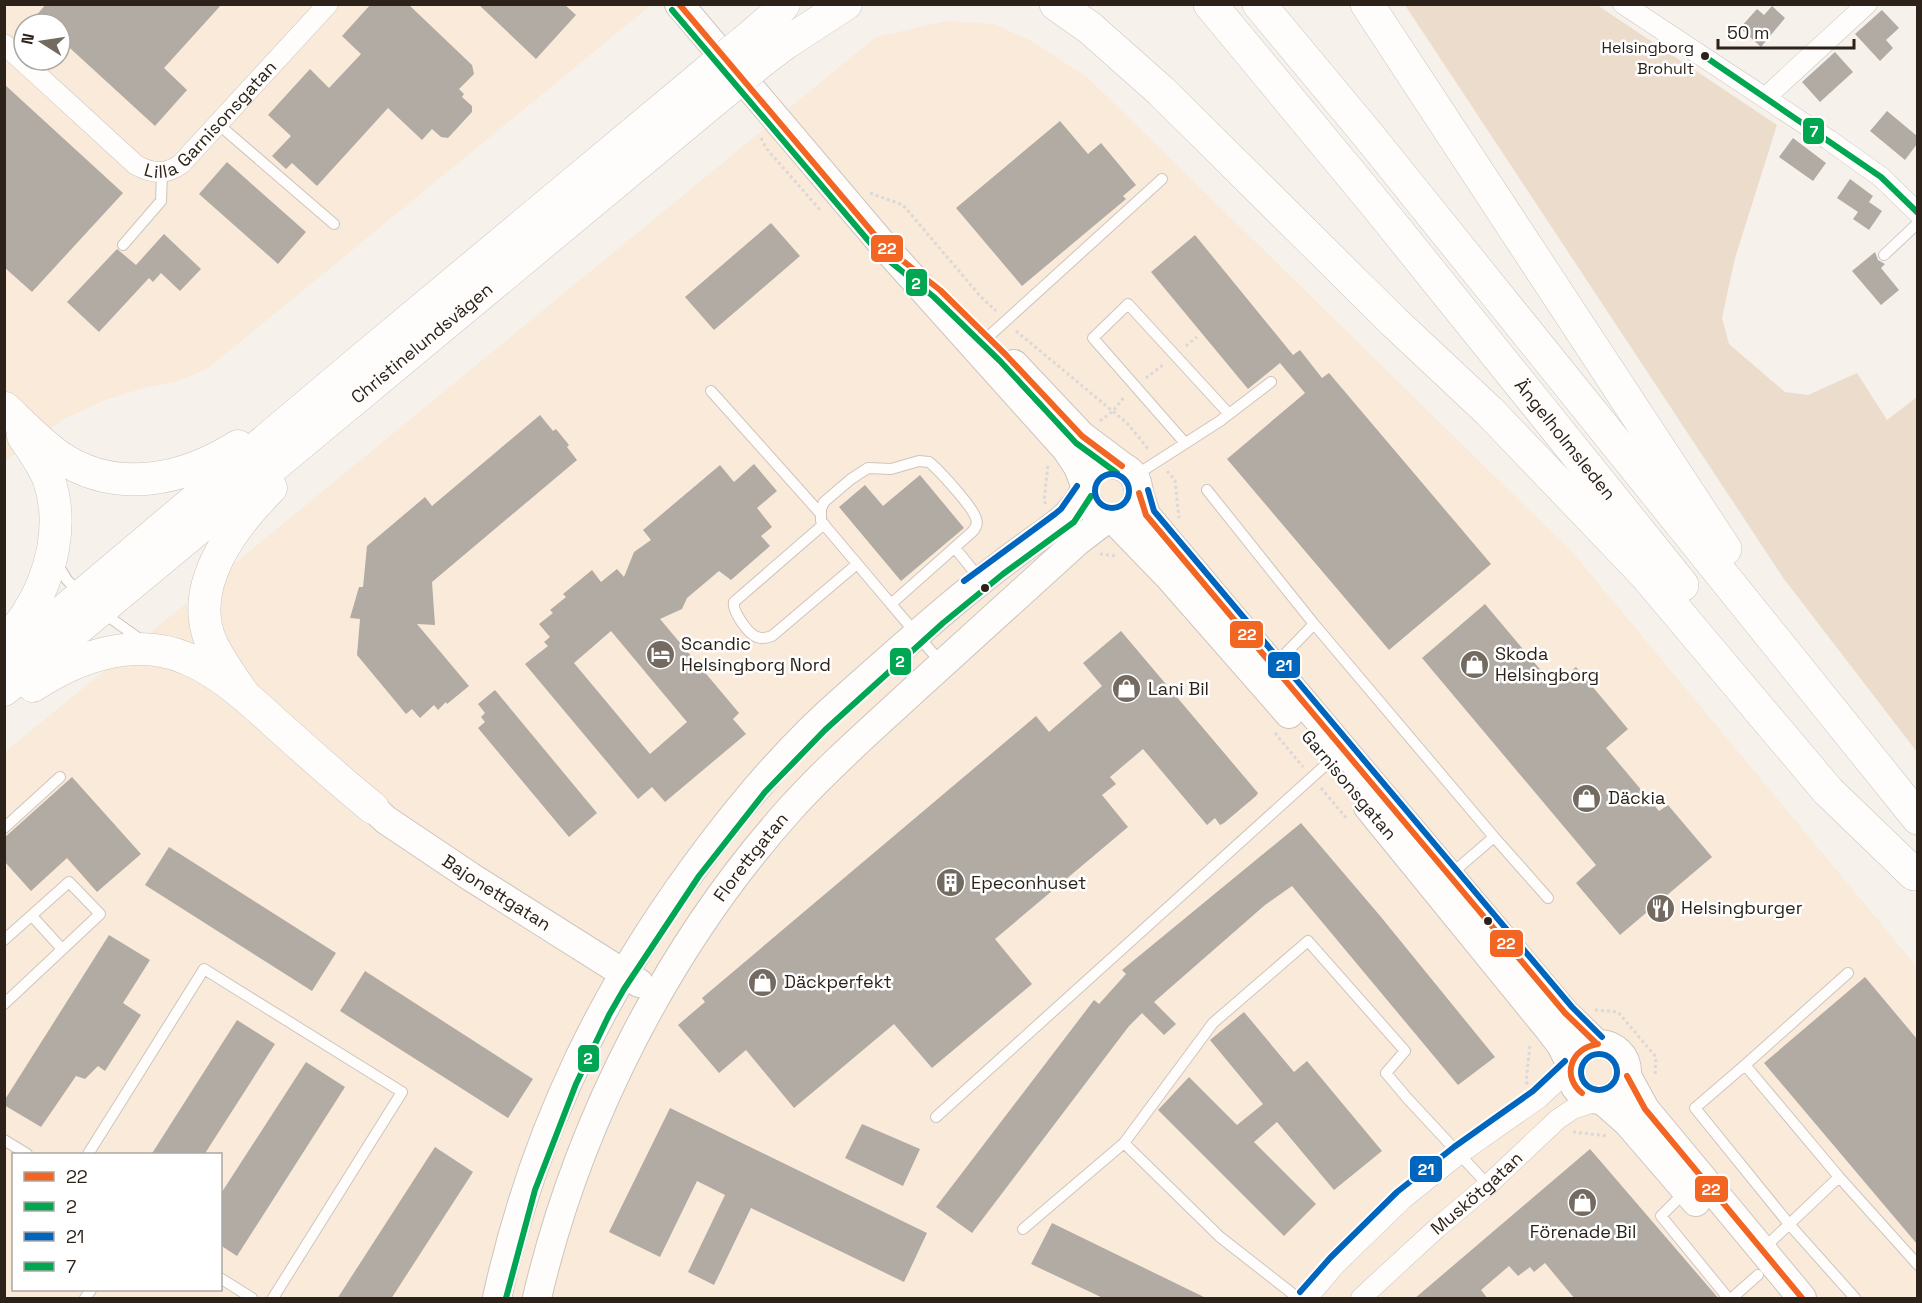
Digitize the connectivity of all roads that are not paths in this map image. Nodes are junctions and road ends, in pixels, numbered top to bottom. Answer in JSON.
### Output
{"nodes":[{"id":1,"x":328,"y":4,"type":"edge"},
{"id":2,"x":679,"y":4,"type":"edge"},
{"id":3,"x":784,"y":4,"type":"edge"},
{"id":4,"x":846,"y":4,"type":"edge"},
{"id":5,"x":1056,"y":4,"type":"edge"},
{"id":6,"x":1210,"y":4,"type":"edge"},
{"id":7,"x":1259,"y":4,"type":"edge"},
{"id":8,"x":1367,"y":4,"type":"edge"},
{"id":9,"x":1623,"y":4,"type":"edge"},
{"id":10,"x":1867,"y":4,"type":"edge"},
{"id":11,"x":4,"y":44,"type":"edge"},
{"id":12,"x":754,"y":50,"type":"junction"},
{"id":13,"x":718,"y":80,"type":"junction"},
{"id":14,"x":1766,"y":97,"type":"junction"},
{"id":15,"x":218,"y":124,"type":"junction"},
{"id":16,"x":162,"y":173,"type":"junction"},
{"id":17,"x":1162,"y":179,"type":"dead end"},
{"id":18,"x":1915,"y":204,"type":"edge"},
{"id":19,"x":1917,"y":223,"type":"edge"},
{"id":20,"x":334,"y":224,"type":"dead end"},
{"id":21,"x":123,"y":245,"type":"dead end"},
{"id":22,"x":884,"y":246,"type":"junction"},
{"id":23,"x":1884,"y":255,"type":"dead end"},
{"id":24,"x":988,"y":337,"type":"junction"},
{"id":25,"x":426,"y":340,"type":"junction"},
{"id":26,"x":350,"y":369,"type":"junction"},
{"id":27,"x":1271,"y":382,"type":"dead end"},
{"id":28,"x":711,"y":391,"type":"dead end"},
{"id":29,"x":5,"y":408,"type":"edge"},
{"id":30,"x":1229,"y":414,"type":"junction"},
{"id":31,"x":1185,"y":443,"type":"junction"},
{"id":32,"x":1132,"y":478,"type":"junction"},
{"id":33,"x":1084,"y":488,"type":"junction"},
{"id":34,"x":1207,"y":490,"type":"dead end"},
{"id":35,"x":820,"y":513,"type":"junction"},
{"id":36,"x":1110,"y":518,"type":"junction"},
{"id":37,"x":824,"y":524,"type":"junction"},
{"id":38,"x":955,"y":548,"type":"junction"},
{"id":39,"x":53,"y":550,"type":"junction"},
{"id":40,"x":857,"y":564,"type":"junction"},
{"id":41,"x":981,"y":579,"type":"junction"},
{"id":42,"x":92,"y":603,"type":"junction"},
{"id":43,"x":891,"y":604,"type":"junction"},
{"id":44,"x":1314,"y":624,"type":"junction"},
{"id":45,"x":917,"y":634,"type":"junction"},
{"id":46,"x":4,"y":643,"type":"edge"},
{"id":47,"x":160,"y":652,"type":"junction"},
{"id":48,"x":1286,"y":653,"type":"dead end"},
{"id":49,"x":4,"y":661,"type":"edge"},
{"id":50,"x":1791,"y":662,"type":"junction"},
{"id":51,"x":942,"y":664,"type":"junction"},
{"id":52,"x":4,"y":690,"type":"edge"},
{"id":53,"x":245,"y":696,"type":"junction"},
{"id":54,"x":4,"y":705,"type":"edge"},
{"id":55,"x":1321,"y":769,"type":"junction"},
{"id":56,"x":60,"y":777,"type":"dead end"},
{"id":57,"x":373,"y":808,"type":"joint"},
{"id":58,"x":1917,"y":818,"type":"edge"},
{"id":59,"x":4,"y":828,"type":"edge"},
{"id":60,"x":1494,"y":837,"type":"junction"},
{"id":61,"x":1450,"y":874,"type":"junction"},
{"id":62,"x":1916,"y":876,"type":"edge"},
{"id":63,"x":1548,"y":898,"type":"dead end"},
{"id":64,"x":32,"y":916,"type":"junction"},
{"id":65,"x":4,"y":940,"type":"edge"},
{"id":66,"x":63,"y":949,"type":"junction"},
{"id":67,"x":1848,"y":972,"type":"dead end"},
{"id":68,"x":623,"y":974,"type":"junction"},
{"id":69,"x":658,"y":994,"type":"junction"},
{"id":70,"x":4,"y":1004,"type":"edge"},
{"id":71,"x":1596,"y":1043,"type":"junction"},
{"id":72,"x":1745,"y":1065,"type":"junction"},
{"id":73,"x":1571,"y":1067,"type":"junction"},
{"id":74,"x":1627,"y":1076,"type":"junction"},
{"id":75,"x":1600,"y":1100,"type":"junction"},
{"id":76,"x":936,"y":1117,"type":"dead end"},
{"id":77,"x":4,"y":1140,"type":"edge"},
{"id":78,"x":1124,"y":1143,"type":"junction"},
{"id":79,"x":24,"y":1153,"type":"edge"},
{"id":80,"x":89,"y":1153,"type":"edge"},
{"id":81,"x":1460,"y":1154,"type":"junction"},
{"id":82,"x":1839,"y":1177,"type":"junction"},
{"id":83,"x":1488,"y":1185,"type":"junction"},
{"id":84,"x":1686,"y":1191,"type":"junction"},
{"id":85,"x":1789,"y":1224,"type":"junction"},
{"id":86,"x":1023,"y":1229,"type":"dead end"},
{"id":87,"x":1760,"y":1262,"type":"junction"},
{"id":88,"x":1917,"y":1265,"type":"edge"},
{"id":89,"x":222,"y":1279,"type":"edge"},
{"id":90,"x":252,"y":1299,"type":"edge"},
{"id":91,"x":273,"y":1299,"type":"edge"},
{"id":92,"x":497,"y":1299,"type":"edge"},
{"id":93,"x":537,"y":1299,"type":"edge"},
{"id":94,"x":1298,"y":1299,"type":"edge"},
{"id":95,"x":1307,"y":1299,"type":"edge"},
{"id":96,"x":1361,"y":1299,"type":"edge"},
{"id":97,"x":1730,"y":1299,"type":"edge"},
{"id":98,"x":1779,"y":1299,"type":"edge"},
{"id":99,"x":1803,"y":1299,"type":"edge"},
{"id":100,"x":1855,"y":1299,"type":"edge"}],
"edges":[{"from":1,"to":15,"type":"street","name":"Lilla Garnisonsgatan"},
{"from":2,"to":22,"type":"street","name":"Garnisonsgatan"},
{"from":3,"to":12,"type":"main road","name":"Christinelundsvägen"},
{"from":4,"to":12,"type":"main road","name":"Christinelundsvägen"},
{"from":5,"to":62,"type":"highway"},
{"from":6,"to":62,"type":"highway","name":"Ängelholmsleden"},
{"from":7,"to":50,"type":"highway","name":"Ängelholmsleden"},
{"from":8,"to":50,"type":"highway"},
{"from":9,"to":14,"type":"street"},
{"from":10,"to":14,"type":"street"},
{"from":11,"to":16,"type":"street","name":"Lilla Garnisonsgatan"},
{"from":12,"to":13,"type":"main road","name":"Christinelundsvägen","bridge":true},
{"from":13,"to":25,"type":"main road","name":"Christinelundsvägen"},
{"from":13,"to":26,"type":"main road","name":"Christinelundsvägen"},
{"from":14,"to":18,"type":"street"},
{"from":15,"to":16,"type":"street","name":"Lilla Garnisonsgatan"},
{"from":15,"to":20,"type":"lane"},
{"from":16,"to":21,"type":"lane"},
{"from":17,"to":24,"type":"lane"},
{"from":19,"to":23,"type":"lane"},
{"from":22,"to":24,"type":"street","name":"Garnisonsgatan"},
{"from":22,"to":33,"type":"street","name":"Garnisonsgatan"},
{"from":24,"to":32,"type":"street","name":"Garnisonsgatan"},
{"from":25,"to":42,"type":"main road","name":"Christinelundsvägen"},
{"from":25,"to":53,"type":"main road"},
{"from":26,"to":29,"type":"main road"},
{"from":26,"to":42,"type":"main road","name":"Christinelundsvägen"},
{"from":27,"to":30,"type":"lane"},
{"from":28,"to":35,"type":"lane"},
{"from":29,"to":39,"type":"main road"},
{"from":30,"to":31,"type":"lane"},
{"from":30,"to":31,"type":"lane"},
{"from":31,"to":32,"type":"lane"},
{"from":32,"to":33,"type":"street"},
{"from":32,"to":36,"type":"street"},
{"from":32,"to":61,"type":"street","name":"Garnisonsgatan"},
{"from":33,"to":36,"type":"street","name":"Garnisonsgatan"},
{"from":33,"to":41,"type":"street"},
{"from":34,"to":44,"type":"lane"},
{"from":35,"to":37,"type":"lane"},
{"from":35,"to":38,"type":"lane"},
{"from":36,"to":51,"type":"street","name":"Florettgatan"},
{"from":36,"to":55,"type":"street","name":"Garnisonsgatan"},
{"from":37,"to":40,"type":"lane"},
{"from":37,"to":40,"type":"lane"},
{"from":38,"to":41,"type":"lane"},
{"from":38,"to":43,"type":"lane"},
{"from":39,"to":42,"type":"lane"},
{"from":39,"to":46,"type":"main road"},
{"from":40,"to":43,"type":"lane"},
{"from":41,"to":45,"type":"street"},
{"from":42,"to":47,"type":"lane"},
{"from":42,"to":49,"type":"main road","name":"Christinelundsvägen"},
{"from":42,"to":52,"type":"main road","name":"Christinelundsvägen"},
{"from":43,"to":45,"type":"lane"},
{"from":44,"to":48,"type":"lane"},
{"from":44,"to":60,"type":"lane"},
{"from":45,"to":51,"type":"lane"},
{"from":45,"to":68,"type":"street"},
{"from":47,"to":53,"type":"main road"},
{"from":47,"to":54,"type":"main road"},
{"from":50,"to":58,"type":"highway","name":"Ängelholmsleden"},
{"from":51,"to":69,"type":"street","name":"Florettgatan"},
{"from":53,"to":57,"type":"main road"},
{"from":55,"to":73,"type":"street","name":"Garnisonsgatan"},
{"from":55,"to":76,"type":"lane"},
{"from":56,"to":59,"type":"lane"},
{"from":57,"to":68,"type":"street","name":"Bajonettgatan"},
{"from":60,"to":61,"type":"lane"},
{"from":60,"to":63,"type":"lane"},
{"from":61,"to":71,"type":"street","name":"Garnisonsgatan"},
{"from":64,"to":65,"type":"lane"},
{"from":64,"to":66,"type":"lane"},
{"from":64,"to":66,"type":"lane"},
{"from":66,"to":70,"type":"lane"},
{"from":67,"to":72,"type":"lane"},
{"from":68,"to":69,"type":"street","name":"Bajonettgatan"},
{"from":68,"to":92,"type":"street"},
{"from":69,"to":93,"type":"street","name":"Florettgatan"},
{"from":71,"to":73,"type":"street"},
{"from":71,"to":74,"type":"street","name":"Garnisonsgatan"},
{"from":72,"to":82,"type":"lane"},
{"from":72,"to":85,"type":"lane"},
{"from":73,"to":75,"type":"street","name":"Garnisonsgatan"},
{"from":73,"to":81,"type":"street","name":"Muskötgatan"},
{"from":74,"to":75,"type":"street"},
{"from":74,"to":87,"type":"street","name":"Garnisonsgatan"},
{"from":75,"to":83,"type":"street","name":"Muskötgatan"},
{"from":75,"to":84,"type":"street","name":"Garnisonsgatan"},
{"from":77,"to":79,"type":"lane"},
{"from":78,"to":81,"type":"lane"},
{"from":78,"to":86,"type":"lane"},
{"from":78,"to":94,"type":"lane"},
{"from":80,"to":91,"type":"lane"},
{"from":81,"to":83,"type":"lane"},
{"from":81,"to":95,"type":"street","name":"Muskötgatan"},
{"from":82,"to":85,"type":"lane"},
{"from":82,"to":88,"type":"lane"},
{"from":83,"to":96,"type":"street","name":"Muskötgatan"},
{"from":84,"to":87,"type":"street","name":"Garnisonsgatan"},
{"from":84,"to":97,"type":"lane"},
{"from":85,"to":87,"type":"lane"},
{"from":85,"to":100,"type":"lane"},
{"from":87,"to":97,"type":"lane"},
{"from":87,"to":98,"type":"street","name":"Garnisonsgatan"},
{"from":87,"to":99,"type":"street","name":"Garnisonsgatan"},
{"from":89,"to":90,"type":"lane"}]}
